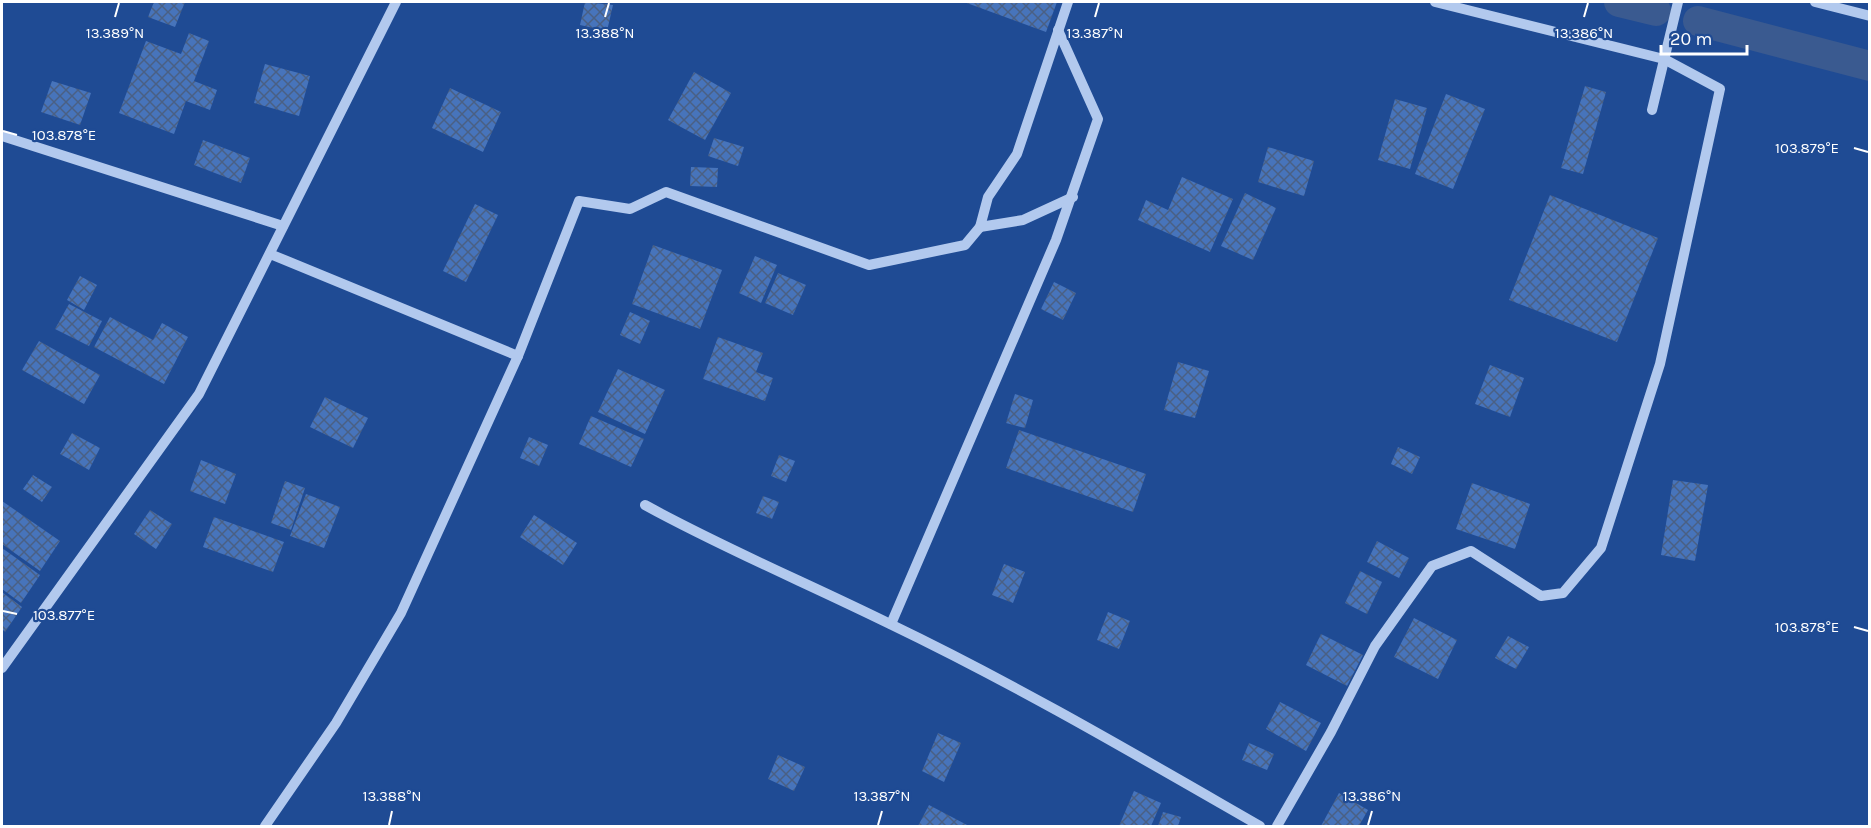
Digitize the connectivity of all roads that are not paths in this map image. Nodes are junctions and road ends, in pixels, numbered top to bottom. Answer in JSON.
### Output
{"nodes":[{"id":1,"x":396,"y":2,"type":"edge"},
{"id":2,"x":1068,"y":2,"type":"edge"},
{"id":3,"x":1435,"y":2,"type":"edge"},
{"id":4,"x":1678,"y":2,"type":"edge"},
{"id":5,"x":1815,"y":2,"type":"edge"},
{"id":6,"x":1869,"y":16,"type":"edge"},
{"id":7,"x":1058,"y":30,"type":"junction"},
{"id":8,"x":1664,"y":59,"type":"junction"},
{"id":9,"x":1652,"y":110,"type":"dead end"},
{"id":10,"x":2,"y":136,"type":"edge"},
{"id":11,"x":1073,"y":197,"type":"junction"},
{"id":12,"x":283,"y":226,"type":"junction"},
{"id":13,"x":980,"y":227,"type":"junction"},
{"id":14,"x":270,"y":254,"type":"junction"},
{"id":15,"x":518,"y":356,"type":"junction"},
{"id":16,"x":645,"y":505,"type":"dead end"},
{"id":17,"x":891,"y":624,"type":"junction"},
{"id":18,"x":2,"y":668,"type":"edge"},
{"id":19,"x":265,"y":826,"type":"edge"},
{"id":20,"x":1260,"y":826,"type":"edge"},
{"id":21,"x":1276,"y":826,"type":"edge"}],
"edges":[{"from":1,"to":12,"type":"street"},
{"from":2,"to":7,"type":"street"},
{"from":3,"to":8,"type":"street"},
{"from":4,"to":8,"type":"street"},
{"from":5,"to":6,"type":"street"},
{"from":7,"to":11,"type":"street"},
{"from":7,"to":13,"type":"street"},
{"from":8,"to":9,"type":"street"},
{"from":8,"to":21,"type":"street"},
{"from":10,"to":12,"type":"street"},
{"from":11,"to":13,"type":"street"},
{"from":11,"to":17,"type":"street"},
{"from":12,"to":14,"type":"street"},
{"from":13,"to":15,"type":"street"},
{"from":14,"to":15,"type":"street"},
{"from":14,"to":18,"type":"street"},
{"from":15,"to":19,"type":"street"},
{"from":16,"to":17,"type":"street"},
{"from":17,"to":20,"type":"street"}]}
